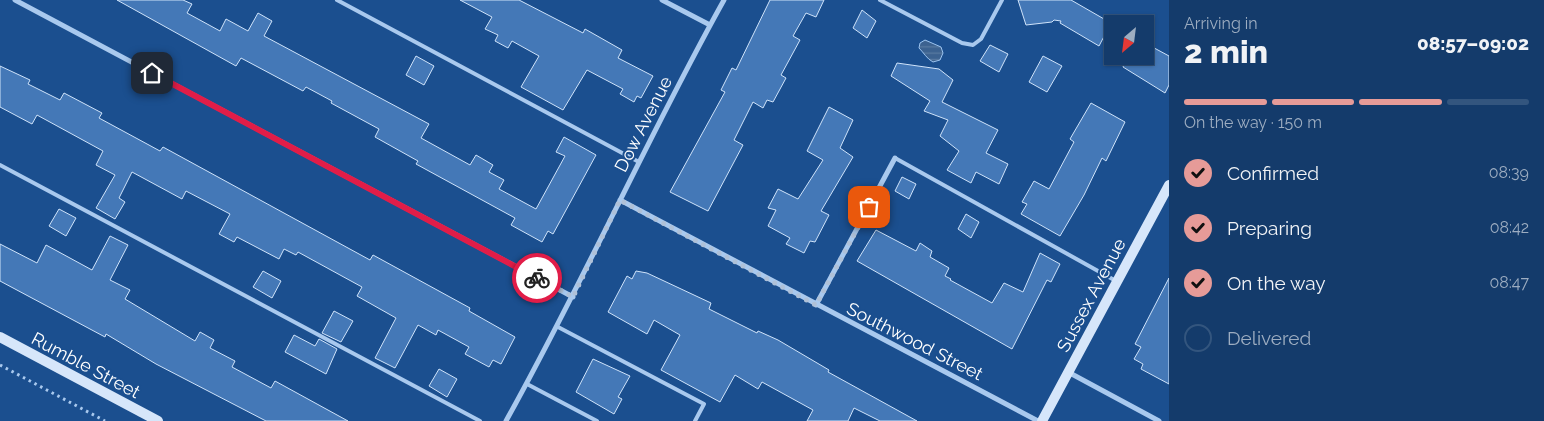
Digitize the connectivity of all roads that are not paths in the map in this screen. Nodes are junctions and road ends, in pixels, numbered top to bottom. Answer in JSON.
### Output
{"nodes":[{"id":1,"x":15,"y":0,"type":"edge"},
{"id":2,"x":337,"y":0,"type":"edge"},
{"id":3,"x":662,"y":0,"type":"edge"},
{"id":4,"x":724,"y":0,"type":"edge"},
{"id":5,"x":880,"y":0,"type":"edge"},
{"id":6,"x":1002,"y":0,"type":"edge"},
{"id":7,"x":710,"y":26,"type":"junction"},
{"id":8,"x":895,"y":158,"type":"joint"},
{"id":9,"x":639,"y":162,"type":"junction"},
{"id":10,"x":0,"y":165,"type":"edge"},
{"id":11,"x":1169,"y":185,"type":"edge"},
{"id":12,"x":620,"y":200,"type":"junction"},
{"id":13,"x":1117,"y":281,"type":"junction"},
{"id":14,"x":573,"y":297,"type":"junction"},
{"id":15,"x":816,"y":305,"type":"junction"},
{"id":16,"x":558,"y":327,"type":"junction"},
{"id":17,"x":0,"y":337,"type":"edge"},
{"id":18,"x":1068,"y":372,"type":"junction"},
{"id":19,"x":527,"y":384,"type":"junction"},
{"id":20,"x":158,"y":421,"type":"edge"},
{"id":21,"x":480,"y":421,"type":"edge"},
{"id":22,"x":506,"y":421,"type":"edge"},
{"id":23,"x":596,"y":421,"type":"edge"},
{"id":24,"x":695,"y":421,"type":"edge"},
{"id":25,"x":1040,"y":421,"type":"edge"},
{"id":26,"x":1159,"y":421,"type":"edge"}],
"edges":[{"from":1,"to":14,"type":"street"},
{"from":2,"to":9,"type":"lane"},
{"from":3,"to":7,"type":"street"},
{"from":4,"to":7,"type":"street","name":"Dow Avenue"},
{"from":5,"to":6,"type":"lane"},
{"from":7,"to":9,"type":"street","name":"Dow Avenue"},
{"from":8,"to":13,"type":"lane"},
{"from":8,"to":15,"type":"street"},
{"from":9,"to":12,"type":"street","name":"Dow Avenue"},
{"from":10,"to":21,"type":"lane"},
{"from":11,"to":13,"type":"street","name":"Sussex Avenue"},
{"from":12,"to":14,"type":"street","name":"Dow Avenue"},
{"from":12,"to":15,"type":"street","name":"Southwood Street"},
{"from":13,"to":18,"type":"street","name":"Sussex Avenue"},
{"from":14,"to":16,"type":"street","name":"Dow Avenue"},
{"from":15,"to":25,"type":"street","name":"Southwood Street"},
{"from":16,"to":19,"type":"street","name":"Dow Avenue"},
{"from":16,"to":24,"type":"lane"},
{"from":17,"to":20,"type":"street","name":"Rumble Street"},
{"from":18,"to":25,"type":"street","name":"Sussex Avenue"},
{"from":18,"to":26,"type":"street"},
{"from":19,"to":22,"type":"street","name":"Dow Avenue"},
{"from":19,"to":23,"type":"lane"}]}
